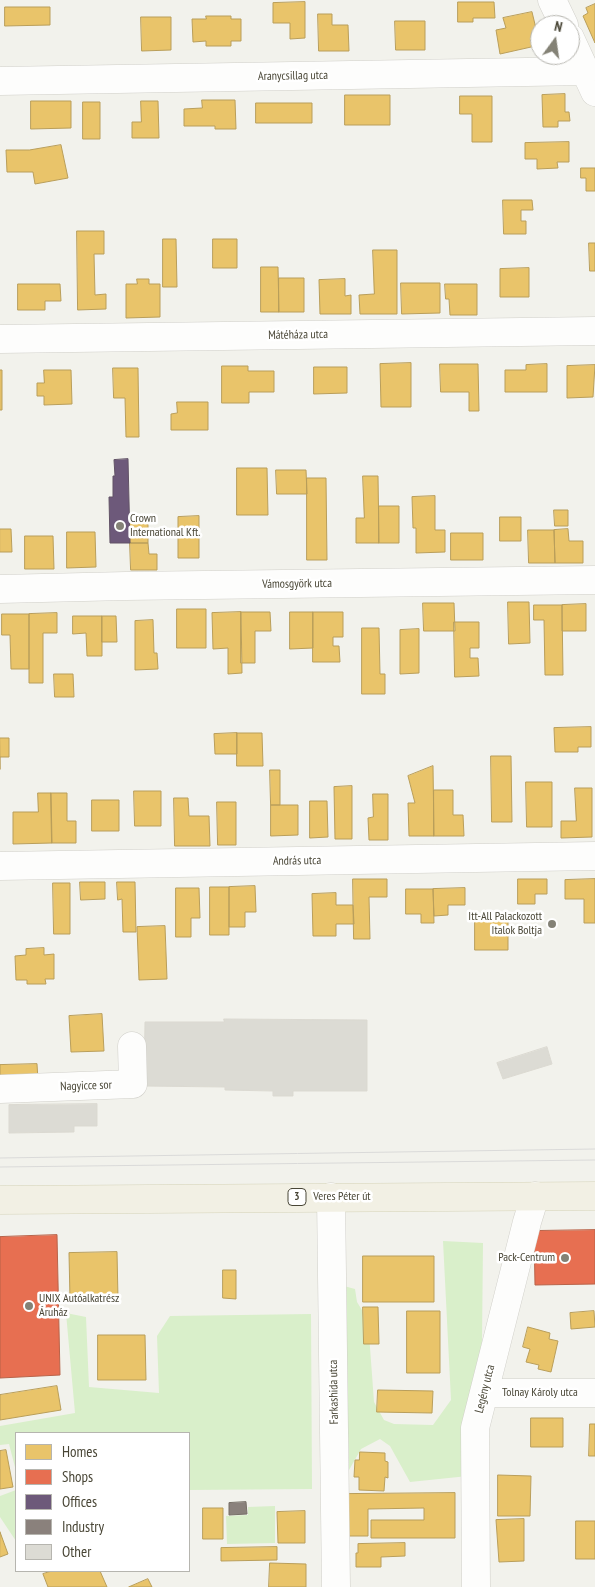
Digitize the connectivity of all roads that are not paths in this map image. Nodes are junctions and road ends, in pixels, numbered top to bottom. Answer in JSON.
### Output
{"nodes":[{"id":1,"x":552,"y":0,"type":"edge"},
{"id":2,"x":559,"y":15,"type":"edge"},
{"id":3,"x":580,"y":60,"type":"edge"},
{"id":4,"x":0,"y":81,"type":"edge"},
{"id":5,"x":590,"y":82,"type":"edge"},
{"id":6,"x":595,"y":331,"type":"edge"},
{"id":7,"x":0,"y":339,"type":"edge"},
{"id":8,"x":595,"y":580,"type":"edge"},
{"id":9,"x":0,"y":589,"type":"edge"},
{"id":10,"x":595,"y":856,"type":"edge"},
{"id":11,"x":0,"y":866,"type":"edge"},
{"id":12,"x":132,"y":1046,"type":"dead end"},
{"id":13,"x":0,"y":1089,"type":"edge"},
{"id":14,"x":535,"y":1196,"type":"junction"},
{"id":15,"x":595,"y":1196,"type":"edge"},
{"id":16,"x":331,"y":1197,"type":"junction"},
{"id":17,"x":0,"y":1200,"type":"edge"},
{"id":18,"x":484,"y":1393,"type":"junction"},
{"id":19,"x":595,"y":1393,"type":"edge"},
{"id":20,"x":336,"y":1587,"type":"edge"},
{"id":21,"x":476,"y":1587,"type":"edge"}],
"edges":[{"from":1,"to":2,"type":"street"},
{"from":3,"to":5,"type":"street"},
{"from":4,"to":5,"type":"street","name":"Aranycsillag utca"},
{"from":6,"to":7,"type":"street","name":"Mátéháza utca"},
{"from":8,"to":9,"type":"street","name":"Vámosgyörk utca"},
{"from":10,"to":11,"type":"street","name":"András utca"},
{"from":12,"to":13,"type":"street","name":"Nagyicce sor"},
{"from":14,"to":15,"type":"main road","name":"Veres Péter út","number":"3"},
{"from":14,"to":16,"type":"main road","name":"Veres Péter út","number":"3"},
{"from":14,"to":18,"type":"street","name":"Legény utca"},
{"from":16,"to":17,"type":"main road","name":"Veres Péter út","number":"3"},
{"from":16,"to":20,"type":"street","name":"Farkashida utca"},
{"from":18,"to":19,"type":"street","name":"Tolnay Károly utca"},
{"from":18,"to":21,"type":"street","name":"Legény utca"}]}
